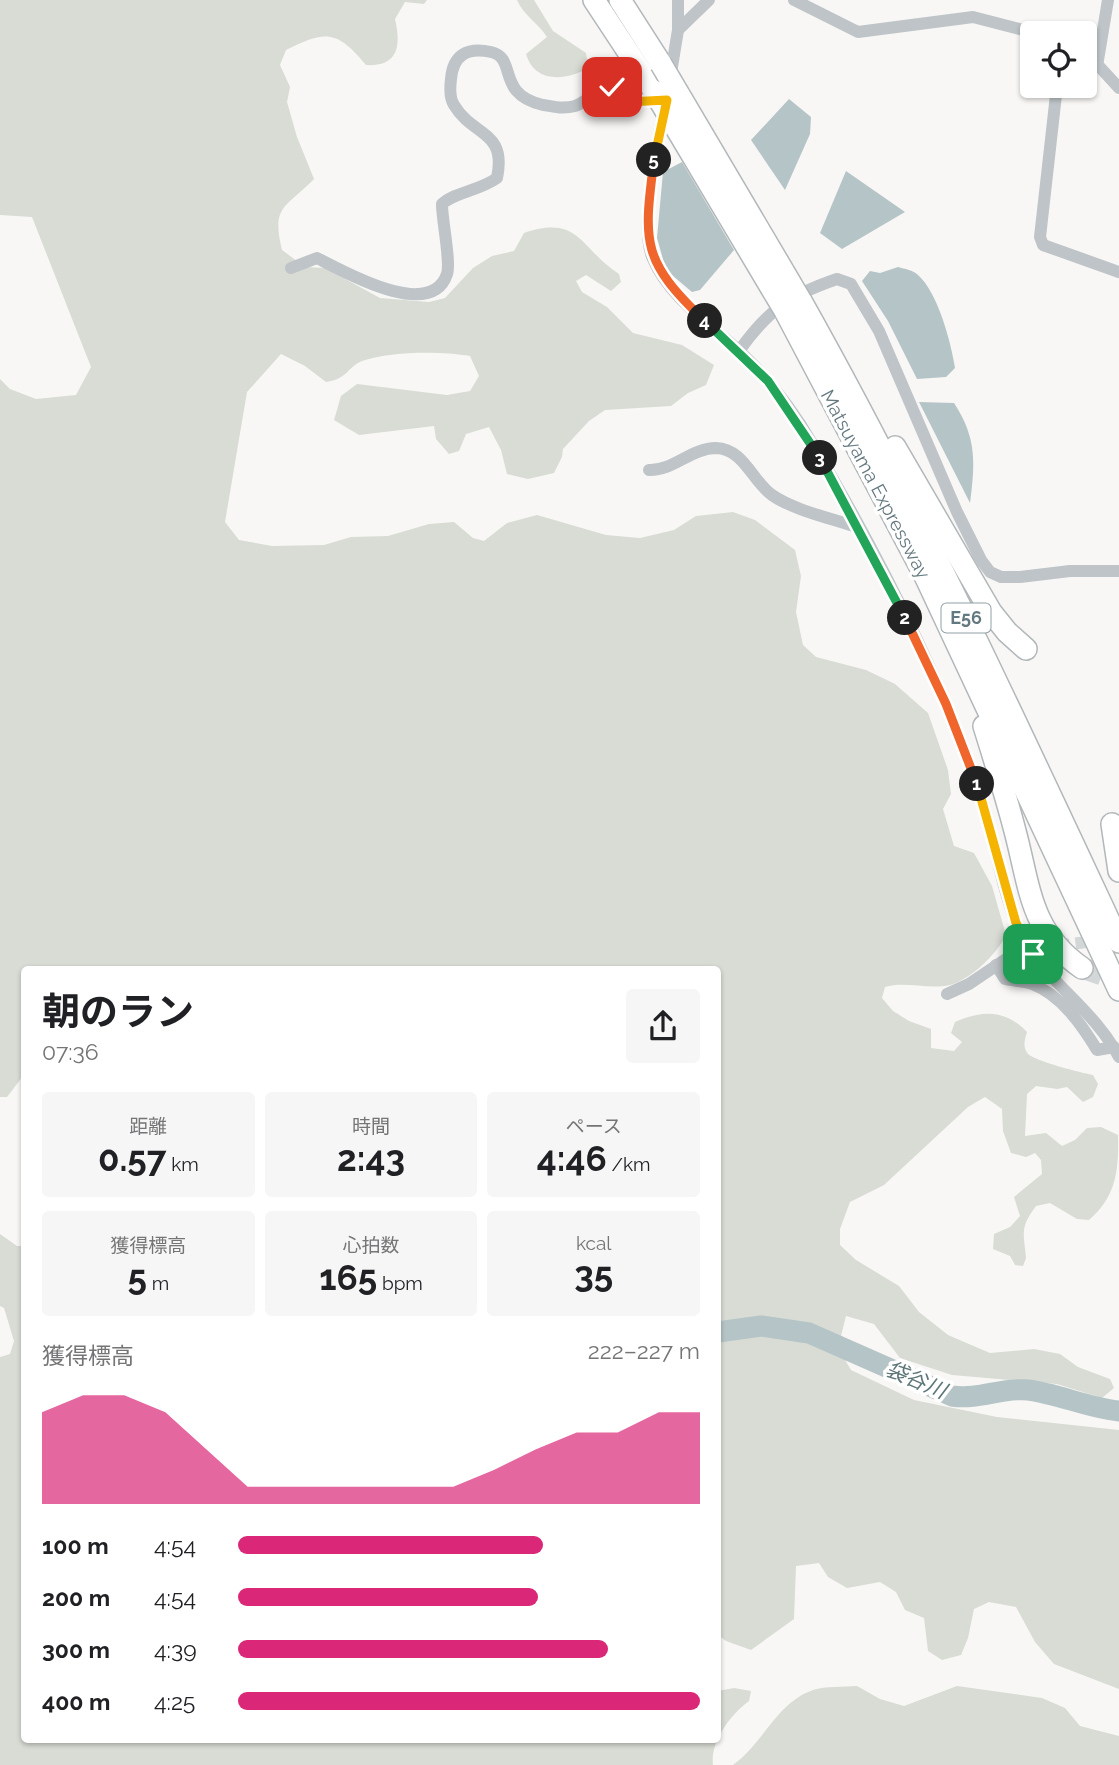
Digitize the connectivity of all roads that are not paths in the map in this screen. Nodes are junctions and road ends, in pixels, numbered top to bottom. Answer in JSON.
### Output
{"nodes":[{"id":1,"x":594,"y":0,"type":"edge"},
{"id":2,"x":620,"y":0,"type":"edge"},
{"id":3,"x":678,"y":0,"type":"edge"},
{"id":4,"x":709,"y":0,"type":"edge"},
{"id":5,"x":794,"y":0,"type":"edge"},
{"id":6,"x":1108,"y":0,"type":"edge"},
{"id":7,"x":1104,"y":23,"type":"junction"},
{"id":8,"x":1119,"y":26,"type":"edge"},
{"id":9,"x":1020,"y":29,"type":"edge"},
{"id":10,"x":678,"y":30,"type":"junction"},
{"id":11,"x":1097,"y":66,"type":"joint"},
{"id":12,"x":1119,"y":88,"type":"edge"},
{"id":13,"x":660,"y":96,"type":"junction"},
{"id":14,"x":1055,"y":98,"type":"edge"},
{"id":15,"x":290,"y":268,"type":"dead end"},
{"id":16,"x":1119,"y":272,"type":"edge"},
{"id":17,"x":793,"y":306,"type":"junction"},
{"id":18,"x":739,"y":351,"type":"junction"},
{"id":19,"x":649,"y":470,"type":"dead end"},
{"id":20,"x":872,"y":475,"type":"junction"},
{"id":21,"x":859,"y":528,"type":"junction"},
{"id":22,"x":1119,"y":571,"type":"edge"},
{"id":23,"x":1026,"y":649,"type":"dead end"},
{"id":24,"x":1112,"y":824,"type":"dead end"},
{"id":25,"x":1119,"y":871,"type":"edge"},
{"id":26,"x":1119,"y":942,"type":"edge"},
{"id":27,"x":1018,"y":951,"type":"tunnel mouth"},
{"id":28,"x":996,"y":965,"type":"junction"},
{"id":29,"x":1082,"y":968,"type":"tunnel mouth"},
{"id":30,"x":1119,"y":990,"type":"edge"},
{"id":31,"x":947,"y":994,"type":"dead end"},
{"id":32,"x":1116,"y":1052,"type":"edge"}],
"edges":[{"from":1,"to":13,"type":"highway","name":"Matsuyama Expressway","number":"E56"},
{"from":2,"to":17,"type":"highway","name":"Matsuyama Expressway","number":"E56","bridge":true},
{"from":3,"to":10,"type":"street"},
{"from":4,"to":10,"type":"street"},
{"from":5,"to":9,"type":"street"},
{"from":6,"to":7,"type":"street"},
{"from":7,"to":8,"type":"street"},
{"from":7,"to":11,"type":"street"},
{"from":10,"to":13,"type":"street"},
{"from":11,"to":12,"type":"street"},
{"from":13,"to":15,"type":"street"},
{"from":13,"to":17,"type":"highway","name":"Matsuyama Expressway","number":"E56","bridge":true},
{"from":13,"to":18,"type":"street"},
{"from":14,"to":16,"type":"street"},
{"from":17,"to":20,"type":"highway","name":"Matsuyama Expressway","number":"E56"},
{"from":17,"to":23,"type":"highway"},
{"from":17,"to":26,"type":"highway","name":"Matsuyama Expressway","number":"E56"},
{"from":18,"to":21,"type":"street"},
{"from":18,"to":22,"type":"street"},
{"from":19,"to":21,"type":"street"},
{"from":20,"to":29,"type":"highway"},
{"from":20,"to":30,"type":"highway","name":"Matsuyama Expressway","number":"E56"},
{"from":21,"to":32,"type":"street"},
{"from":24,"to":25,"type":"highway"},
{"from":27,"to":28,"type":"street"},
{"from":28,"to":31,"type":"street"},
{"from":28,"to":32,"type":"street"}]}
